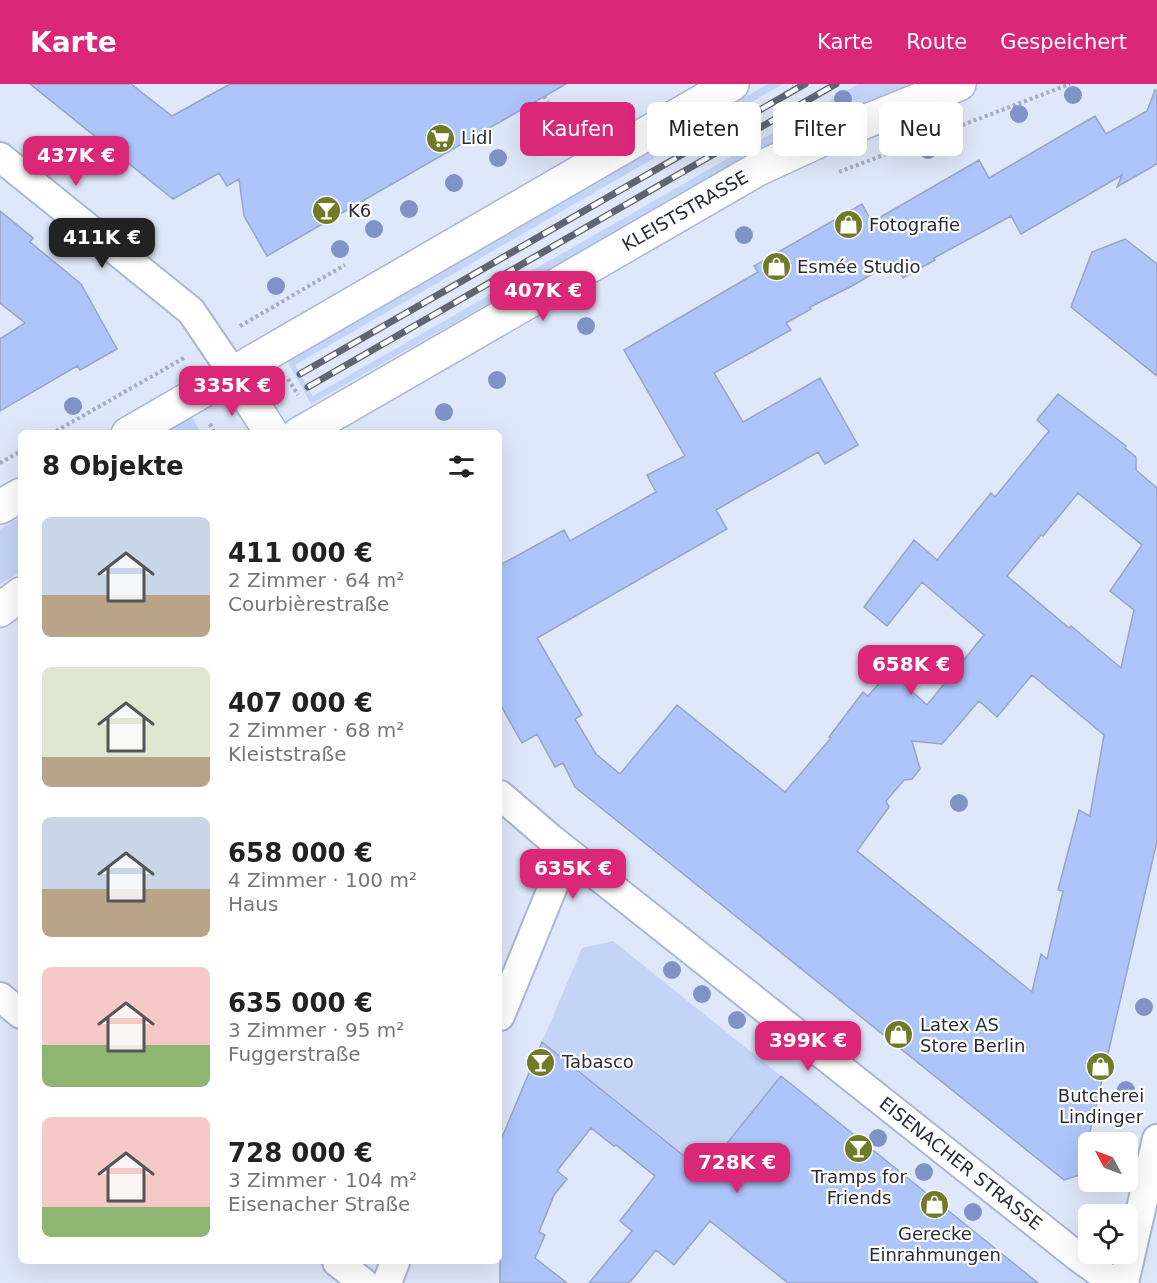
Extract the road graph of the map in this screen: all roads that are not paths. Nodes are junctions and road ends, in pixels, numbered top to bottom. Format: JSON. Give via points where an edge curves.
{"nodes":[{"id":1,"x":732,"y":84,"type":"edge"},
{"id":2,"x":959,"y":84,"type":"edge"},
{"id":3,"x":0,"y":157,"type":"edge"},
{"id":4,"x":233,"y":373,"type":"junction"},
{"id":5,"x":135,"y":430,"type":"edge"},
{"id":6,"x":269,"y":430,"type":"edge"},
{"id":7,"x":306,"y":430,"type":"edge"},
{"id":8,"x":18,"y":497,"type":"edge"},
{"id":9,"x":0,"y":507,"type":"edge"},
{"id":10,"x":18,"y":596,"type":"edge"},
{"id":11,"x":0,"y":610,"type":"edge"},
{"id":12,"x":502,"y":797,"type":"edge"},
{"id":13,"x":567,"y":852,"type":"junction"},
{"id":14,"x":0,"y":997,"type":"edge"},
{"id":15,"x":502,"y":1011,"type":"edge"},
{"id":16,"x":18,"y":1012,"type":"edge"},
{"id":17,"x":1157,"y":1139,"type":"edge"},
{"id":18,"x":340,"y":1264,"type":"edge"},
{"id":19,"x":394,"y":1264,"type":"edge"},
{"id":20,"x":364,"y":1283,"type":"edge"},
{"id":21,"x":387,"y":1283,"type":"edge"},
{"id":22,"x":1114,"y":1283,"type":"edge"},
{"id":23,"x":1124,"y":1283,"type":"edge"}],
"edges":[{"from":1,"to":4,"type":"main road"},
{"from":2,"to":7,"type":"main road","name":"KLEISTSTRASSE","via":[[758,169]]},
{"from":3,"to":4,"type":"street","via":[[191,311]]},
{"from":4,"to":5,"type":"main road"},
{"from":4,"to":6,"type":"main road"},
{"from":8,"to":9,"type":"main road"},
{"from":10,"to":11,"type":"main road"},
{"from":12,"to":13,"type":"street","name":"EISENACHER STRASSE"},
{"from":13,"to":15,"type":"street"},
{"from":13,"to":22,"type":"street","name":"EISENACHER STRASSE"},
{"from":14,"to":16,"type":"street"},
{"from":17,"to":23,"type":"street"},
{"from":18,"to":20,"type":"street"},
{"from":19,"to":21,"type":"street"}]}
